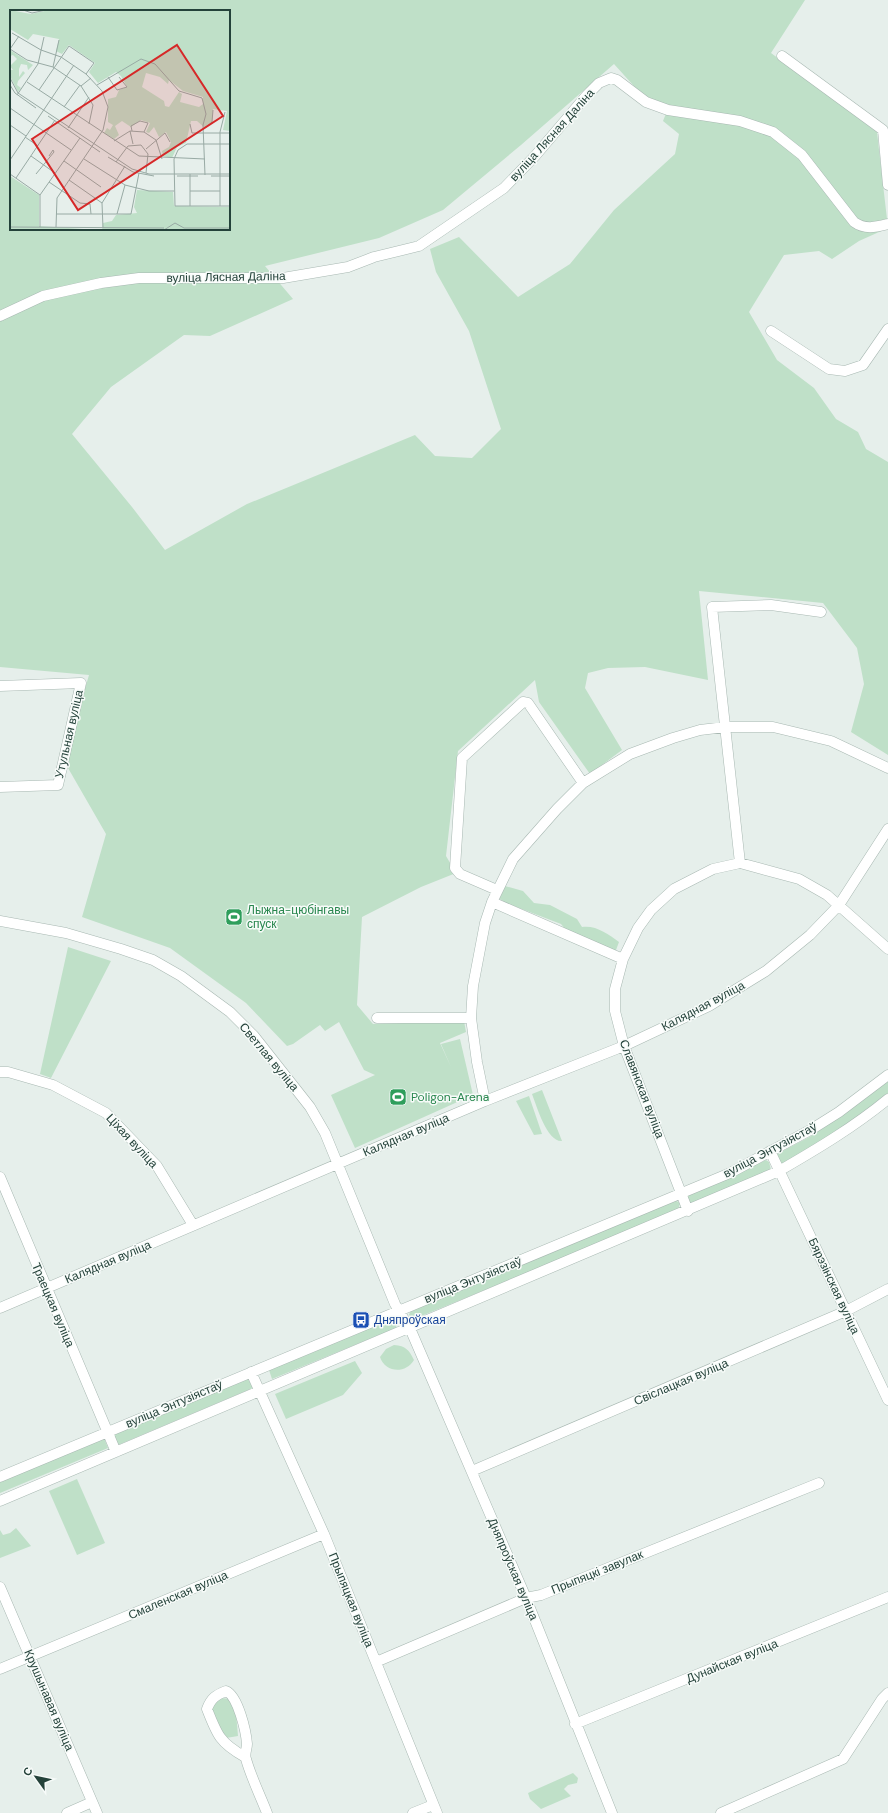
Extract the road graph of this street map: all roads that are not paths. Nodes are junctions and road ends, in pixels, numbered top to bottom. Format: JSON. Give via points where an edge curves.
{"nodes":[{"id":1,"x":782,"y":56,"type":"dead end"},
{"id":2,"x":888,"y":185,"type":"edge"},
{"id":3,"x":888,"y":224,"type":"edge"},
{"id":4,"x":0,"y":316,"type":"edge"},
{"id":5,"x":888,"y":329,"type":"edge"},
{"id":6,"x":771,"y":331,"type":"dead end"},
{"id":7,"x":821,"y":612,"type":"dead end"},
{"id":8,"x":0,"y":686,"type":"edge"},
{"id":9,"x":725,"y":726,"type":"junction"},
{"id":10,"x":888,"y":768,"type":"edge"},
{"id":11,"x":583,"y":783,"type":"junction"},
{"id":12,"x":0,"y":788,"type":"edge"},
{"id":13,"x":888,"y":829,"type":"edge"},
{"id":14,"x":740,"y":863,"type":"junction"},
{"id":15,"x":497,"y":890,"type":"junction"},
{"id":16,"x":492,"y":902,"type":"junction"},
{"id":17,"x":839,"y":906,"type":"junction"},
{"id":18,"x":0,"y":921,"type":"edge"},
{"id":19,"x":888,"y":949,"type":"edge"},
{"id":20,"x":623,"y":959,"type":"junction"},
{"id":21,"x":376,"y":1018,"type":"dead end"},
{"id":22,"x":471,"y":1018,"type":"junction"},
{"id":23,"x":624,"y":1046,"type":"junction"},
{"id":24,"x":0,"y":1072,"type":"edge"},
{"id":25,"x":888,"y":1074,"type":"edge"},
{"id":26,"x":888,"y":1099,"type":"edge"},
{"id":27,"x":485,"y":1101,"type":"junction"},
{"id":28,"x":770,"y":1151,"type":"junction"},
{"id":29,"x":338,"y":1164,"type":"junction"},
{"id":30,"x":779,"y":1171,"type":"junction"},
{"id":31,"x":0,"y":1177,"type":"edge"},
{"id":32,"x":682,"y":1192,"type":"junction"},
{"id":33,"x":688,"y":1210,"type":"junction"},
{"id":34,"x":193,"y":1226,"type":"junction"},
{"id":35,"x":46,"y":1289,"type":"junction"},
{"id":36,"x":888,"y":1289,"type":"edge"},
{"id":37,"x":0,"y":1308,"type":"edge"},
{"id":38,"x":399,"y":1310,"type":"junction"},
{"id":39,"x":846,"y":1311,"type":"junction"},
{"id":40,"x":409,"y":1327,"type":"junction"},
{"id":41,"x":252,"y":1372,"type":"junction"},
{"id":42,"x":260,"y":1390,"type":"junction"},
{"id":43,"x":888,"y":1400,"type":"edge"},
{"id":44,"x":107,"y":1432,"type":"junction"},
{"id":45,"x":116,"y":1452,"type":"junction"},
{"id":46,"x":472,"y":1472,"type":"junction"},
{"id":47,"x":0,"y":1477,"type":"edge"},
{"id":48,"x":819,"y":1483,"type":"dead end"},
{"id":49,"x":0,"y":1501,"type":"edge"},
{"id":50,"x":324,"y":1534,"type":"junction"},
{"id":51,"x":0,"y":1587,"type":"edge"},
{"id":52,"x":888,"y":1597,"type":"edge"},
{"id":53,"x":526,"y":1598,"type":"junction"},
{"id":54,"x":31,"y":1657,"type":"junction"},
{"id":55,"x":376,"y":1662,"type":"junction"},
{"id":56,"x":0,"y":1670,"type":"edge"},
{"id":57,"x":888,"y":1693,"type":"edge"},
{"id":58,"x":575,"y":1724,"type":"junction"},
{"id":59,"x":245,"y":1757,"type":"junction"},
{"id":60,"x":92,"y":1802,"type":"junction"},
{"id":61,"x":435,"y":1809,"type":"edge"},
{"id":62,"x":67,"y":1813,"type":"edge"},
{"id":63,"x":97,"y":1813,"type":"edge"},
{"id":64,"x":268,"y":1813,"type":"edge"},
{"id":65,"x":413,"y":1813,"type":"edge"},
{"id":66,"x":612,"y":1813,"type":"edge"},
{"id":67,"x":721,"y":1813,"type":"edge"}],
"edges":[{"from":1,"to":2,"type":"street","via":[[883,130]]},
{"from":3,"to":4,"type":"street","name":"вуліца Лясная Даліна","via":[[874,228],[854,222],[802,155],[773,132],[740,120],[668,110],[646,102],[611,78],[599,83],[586,96],[504,188],[419,246],[374,257],[348,267],[282,278],[139,278],[116,281],[43,296]]},
{"from":5,"to":6,"type":"street","via":[[863,365],[845,371],[829,369]]},
{"from":7,"to":9,"type":"street","via":[[771,605],[712,607]]},
{"from":8,"to":12,"type":"street","name":"Утульная вуліца","via":[[81,683],[58,785]]},
{"from":9,"to":10,"type":"street","via":[[773,727],[831,741]]},
{"from":9,"to":11,"type":"street","via":[[700,730],[630,754]]},
{"from":9,"to":14,"type":"street"},
{"from":11,"to":15,"type":"street","via":[[513,859]]},
{"from":11,"to":15,"type":"street","via":[[528,703],[518,704],[462,758],[455,868],[460,874]]},
{"from":13,"to":17,"type":"street","name":"Калядная вуліца"},
{"from":14,"to":17,"type":"street","name":"Славянская вуліца","via":[[799,879],[827,895]]},
{"from":14,"to":20,"type":"street","name":"Славянская вуліца","via":[[713,869],[674,889],[651,910],[638,928]]},
{"from":15,"to":16,"type":"street"},
{"from":16,"to":20,"type":"street"},
{"from":16,"to":22,"type":"street","via":[[473,986]]},
{"from":17,"to":19,"type":"street","name":"Славянская вуліца"},
{"from":17,"to":23,"type":"street","name":"Калядная вуліца","via":[[810,936],[766,971],[709,1006]]},
{"from":18,"to":29,"type":"street","name":"Светлая вуліца","via":[[66,933],[121,949],[153,960],[181,976],[230,1012],[254,1036],[310,1107],[325,1132]]},
{"from":20,"to":23,"type":"street","name":"Славянская вуліца","via":[[615,989],[615,1011]]},
{"from":21,"to":22,"type":"street"},
{"from":22,"to":27,"type":"street"},
{"from":23,"to":27,"type":"street","name":"Калядная вуліца"},
{"from":23,"to":32,"type":"street","name":"Славянская вуліца"},
{"from":24,"to":34,"type":"street","name":"Ціхая вуліца","via":[[53,1085],[106,1112],[157,1166]]},
{"from":25,"to":28,"type":"street","name":"вуліца Энтузіястаў","via":[[839,1112]]},
{"from":26,"to":30,"type":"street","name":"вуліца Энтузіястаў","via":[[826,1144]]},
{"from":27,"to":29,"type":"street","name":"Калядная вуліца"},
{"from":28,"to":30,"type":"street","name":"Бярэзінская вуліца"},
{"from":28,"to":32,"type":"street","name":"вуліца Энтузіястаў","via":[[730,1173]]},
{"from":29,"to":34,"type":"street","name":"Калядная вуліца"},
{"from":29,"to":38,"type":"street","name":"Светлая вуліца"},
{"from":30,"to":33,"type":"street","name":"вуліца Энтузіястаў"},
{"from":30,"to":39,"type":"street","name":"Бярэзінская вуліца"},
{"from":31,"to":35,"type":"street","name":"Траецкая вуліца"},
{"from":32,"to":33,"type":"street","name":"Славянская вуліца"},
{"from":32,"to":38,"type":"street","name":"вуліца Энтузіястаў","via":[[568,1242]]},
{"from":33,"to":40,"type":"street","name":"вуліца Энтузіястаў"},
{"from":34,"to":35,"type":"street","name":"Калядная вуліца"},
{"from":35,"to":37,"type":"street","name":"Калядная вуліца"},
{"from":35,"to":44,"type":"street","name":"Траецкая вуліца"},
{"from":36,"to":39,"type":"street","name":"Свіслацкая вуліца"},
{"from":38,"to":40,"type":"street","name":"Светлая вуліца"},
{"from":38,"to":41,"type":"street","name":"вуліца Энтузіястаў"},
{"from":39,"to":43,"type":"street","name":"Бярэзінская вуліца"},
{"from":39,"to":46,"type":"street","name":"Свіслацкая вуліца"},
{"from":40,"to":42,"type":"street","name":"вуліца Энтузіястаў"},
{"from":40,"to":46,"type":"street","name":"Дняпроўская вуліца"},
{"from":41,"to":42,"type":"street","name":"Прыпяцкая вуліца"},
{"from":41,"to":44,"type":"street","name":"вуліца Энтузіястаў"},
{"from":42,"to":45,"type":"street","name":"вуліца Энтузіястаў"},
{"from":42,"to":50,"type":"street","name":"Прыпяцкая вуліца"},
{"from":44,"to":45,"type":"street","name":"Траецкая вуліца"},
{"from":44,"to":47,"type":"street","name":"вуліца Энтузіястаў"},
{"from":45,"to":49,"type":"street","name":"вуліца Энтузіястаў"},
{"from":46,"to":53,"type":"street","name":"Дняпроўская вуліца"},
{"from":48,"to":53,"type":"street","name":"Прыпяцкі завулак","via":[[541,1595]]},
{"from":50,"to":54,"type":"street","name":"Смаленская вуліца"},
{"from":50,"to":55,"type":"street","name":"Прыпяцкая вуліца"},
{"from":51,"to":54,"type":"street","name":"Крушынавая вуліца"},
{"from":52,"to":58,"type":"street","name":"Дунайская вуліца"},
{"from":53,"to":55,"type":"street","name":"Прыпяцкі завулак"},
{"from":53,"to":58,"type":"street","name":"Дняпроўская вуліца"},
{"from":54,"to":56,"type":"street","name":"Смаленская вуліца"},
{"from":54,"to":60,"type":"street","name":"Крушынавая вуліца"},
{"from":55,"to":61,"type":"street","name":"Прыпяцкая вуліца"},
{"from":57,"to":67,"type":"street","via":[[844,1758]]},
{"from":58,"to":66,"type":"street","name":"Дняпроўская вуліца"},
{"from":59,"to":59,"type":"street","via":[[245,1732],[234,1699],[231,1693],[226,1691],[217,1694],[210,1700],[207,1709],[217,1734],[223,1742]]},
{"from":59,"to":64,"type":"street"},
{"from":60,"to":62,"type":"street"},
{"from":60,"to":63,"type":"street","name":"Крушынавая вуліца"},
{"from":61,"to":65,"type":"street"}]}
